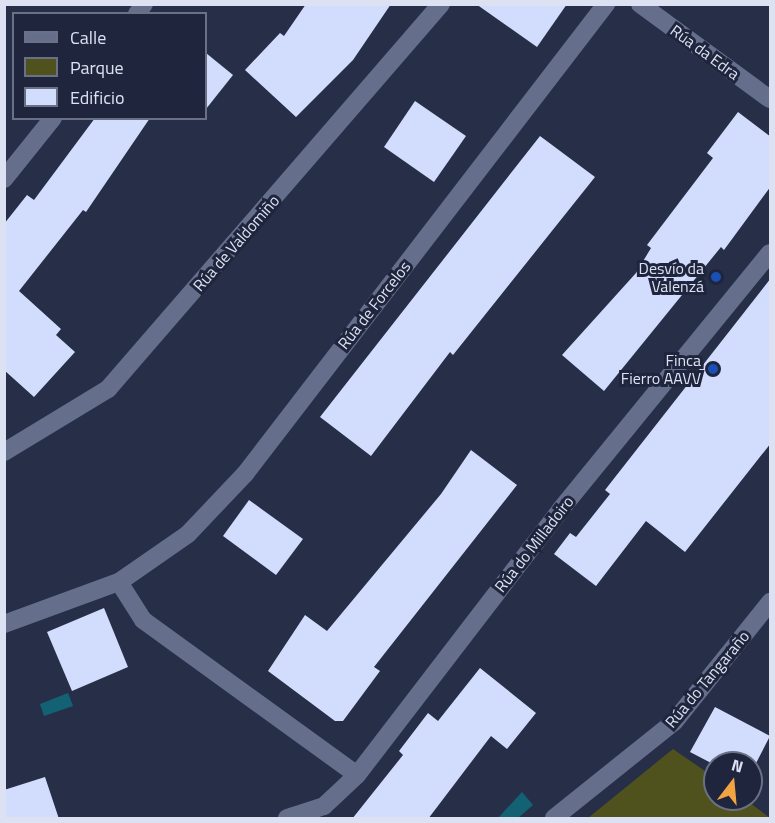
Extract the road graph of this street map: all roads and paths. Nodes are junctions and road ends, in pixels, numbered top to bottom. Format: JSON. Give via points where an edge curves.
{"nodes":[{"id":1,"x":441,"y":4,"type":"edge"},
{"id":2,"x":606,"y":4,"type":"edge"},
{"id":3,"x":640,"y":4,"type":"edge"},
{"id":4,"x":771,"y":99,"type":"edge"},
{"id":5,"x":51,"y":120,"type":"edge"},
{"id":6,"x":4,"y":178,"type":"edge"},
{"id":7,"x":771,"y":253,"type":"edge"},
{"id":8,"x":4,"y":452,"type":"edge"},
{"id":9,"x":119,"y":582,"type":"junction"},
{"id":10,"x":771,"y":602,"type":"edge"},
{"id":11,"x":4,"y":624,"type":"edge"},
{"id":12,"x":357,"y":775,"type":"junction"},
{"id":13,"x":288,"y":819,"type":"edge"},
{"id":14,"x":554,"y":819,"type":"edge"}],
"edges":[{"from":1,"to":8,"type":"street","name":"Rúa de Valdomiño","via":[[108,389]]},
{"from":2,"to":9,"type":"street","name":"Rúa de Forcelos","via":[[245,474],[188,534]]},
{"from":3,"to":4,"type":"street","name":"Rúa da Edra"},
{"from":5,"to":6,"type":"street"},
{"from":7,"to":12,"type":"street","name":"Rúa do Milladoiro","via":[[561,509]]},
{"from":9,"to":11,"type":"street","name":"Rúa de Forcelos"},
{"from":9,"to":12,"type":"street","via":[[142,620]]},
{"from":10,"to":14,"type":"street","name":"Rúa do Tangaraño","via":[[674,722]]},
{"from":12,"to":13,"type":"street","name":"Rúa do Milladoiro","via":[[324,806]]}]}
